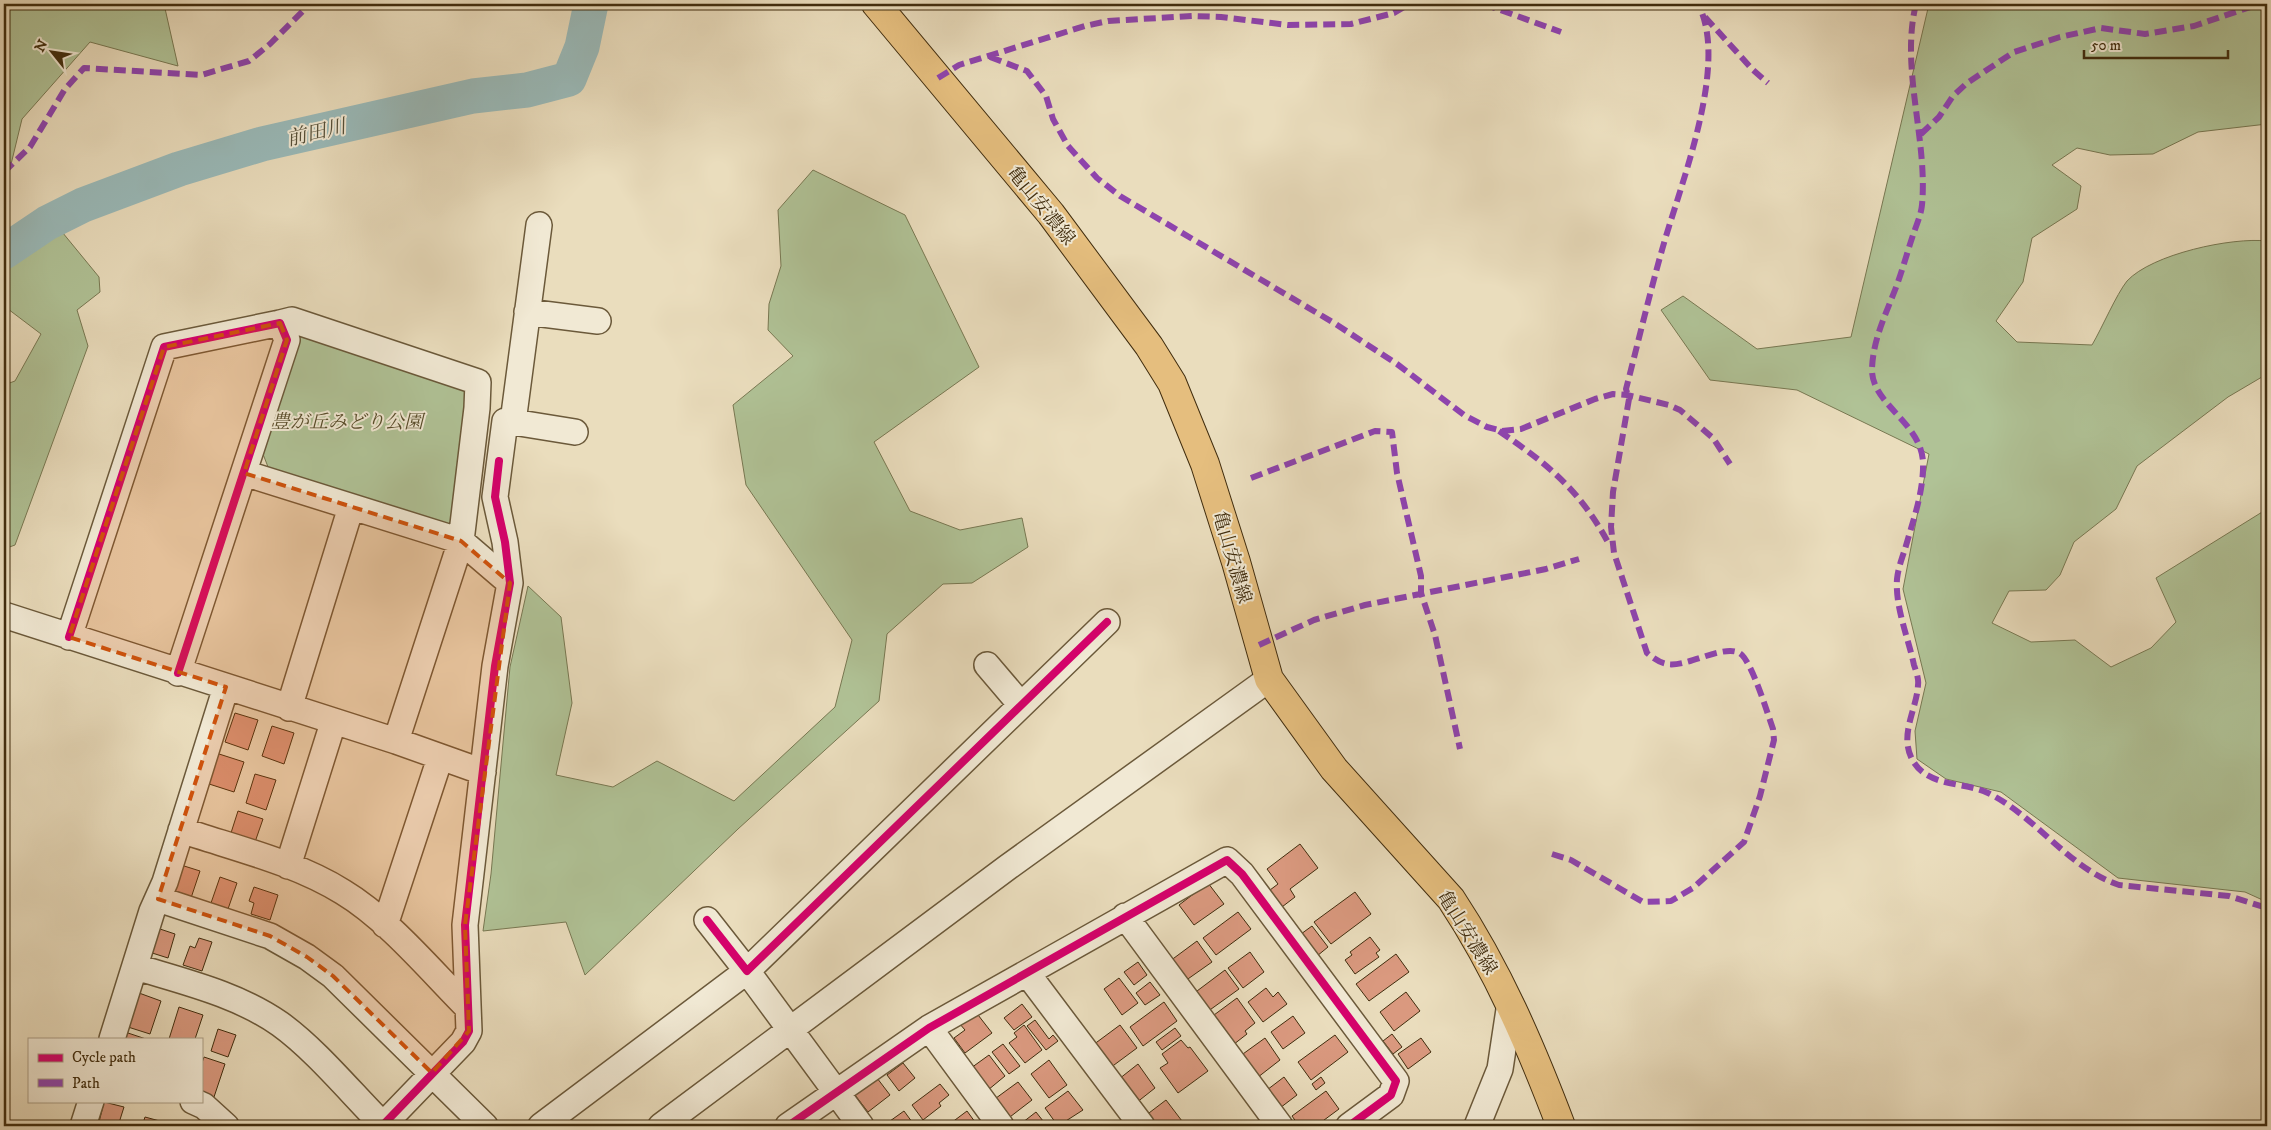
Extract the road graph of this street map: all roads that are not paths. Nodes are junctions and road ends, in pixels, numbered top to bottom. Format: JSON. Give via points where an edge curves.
{"nodes":[{"id":1,"x":876,"y":4,"type":"edge"},
{"id":2,"x":539,"y":225,"type":"dead end"},
{"id":3,"x":527,"y":312,"type":"junction"},
{"id":4,"x":598,"y":321,"type":"dead end"},
{"id":5,"x":280,"y":323,"type":"junction"},
{"id":6,"x":514,"y":422,"type":"junction"},
{"id":7,"x":575,"y":432,"type":"dead end"},
{"id":8,"x":244,"y":473,"type":"junction"},
{"id":9,"x":351,"y":507,"type":"junction"},
{"id":10,"x":461,"y":541,"type":"junction"},
{"id":11,"x":510,"y":583,"type":"junction"},
{"id":12,"x":4,"y":616,"type":"edge"},
{"id":13,"x":1107,"y":622,"type":"dead end"},
{"id":14,"x":69,"y":637,"type":"junction"},
{"id":15,"x":987,"y":665,"type":"dead end"},
{"id":16,"x":178,"y":673,"type":"junction"},
{"id":17,"x":1269,"y":679,"type":"junction"},
{"id":18,"x":226,"y":687,"type":"junction"},
{"id":19,"x":1021,"y":705,"type":"junction"},
{"id":20,"x":288,"y":708,"type":"junction"},
{"id":21,"x":334,"y":723,"type":"junction"},
{"id":22,"x":396,"y":741,"type":"junction"},
{"id":23,"x":440,"y":758,"type":"junction"},
{"id":24,"x":483,"y":772,"type":"junction"},
{"id":25,"x":181,"y":830,"type":"junction"},
{"id":26,"x":288,"y":866,"type":"junction"},
{"id":27,"x":158,"y":899,"type":"junction"},
{"id":28,"x":1125,"y":916,"type":"junction"},
{"id":29,"x":707,"y":920,"type":"dead end"},
{"id":30,"x":385,"y":925,"type":"junction"},
{"id":31,"x":136,"y":967,"type":"junction"},
{"id":32,"x":747,"y":971,"type":"junction"},
{"id":33,"x":1027,"y":973,"type":"junction"},
{"id":34,"x":1510,"y":1003,"type":"junction"},
{"id":35,"x":468,"y":1008,"type":"junction"},
{"id":36,"x":929,"y":1028,"type":"junction"},
{"id":37,"x":790,"y":1030,"type":"junction"},
{"id":38,"x":112,"y":1038,"type":"edge"},
{"id":39,"x":432,"y":1073,"type":"junction"},
{"id":40,"x":834,"y":1092,"type":"junction"},
{"id":41,"x":90,"y":1102,"type":"edge"},
{"id":42,"x":198,"y":1111,"type":"edge"},
{"id":43,"x":83,"y":1126,"type":"edge"},
{"id":44,"x":226,"y":1126,"type":"edge"},
{"id":45,"x":383,"y":1126,"type":"edge"},
{"id":46,"x":485,"y":1126,"type":"edge"},
{"id":47,"x":541,"y":1126,"type":"edge"},
{"id":48,"x":661,"y":1126,"type":"edge"},
{"id":49,"x":788,"y":1126,"type":"edge"},
{"id":50,"x":861,"y":1126,"type":"edge"},
{"id":51,"x":1002,"y":1126,"type":"edge"},
{"id":52,"x":1142,"y":1126,"type":"edge"},
{"id":53,"x":1280,"y":1126,"type":"edge"},
{"id":54,"x":1350,"y":1126,"type":"edge"},
{"id":55,"x":1477,"y":1126,"type":"edge"},
{"id":56,"x":1561,"y":1126,"type":"edge"}],
"edges":[{"from":1,"to":17,"type":"main road","name":"亀山安濃線","via":[[1051,214],[1122,307],[1172,383],[1205,464]]},
{"from":2,"to":3,"type":"street"},
{"from":3,"to":4,"type":"street"},
{"from":3,"to":6,"type":"street"},
{"from":5,"to":8,"type":"street","via":[[286,340]]},
{"from":5,"to":10,"type":"street","via":[[292,320],[478,382]]},
{"from":5,"to":14,"type":"street","via":[[164,347]]},
{"from":6,"to":7,"type":"street"},
{"from":6,"to":11,"type":"street","via":[[505,421],[495,497]]},
{"from":8,"to":9,"type":"street"},
{"from":8,"to":16,"type":"street"},
{"from":9,"to":10,"type":"street"},
{"from":9,"to":20,"type":"street"},
{"from":10,"to":11,"type":"street"},
{"from":10,"to":22,"type":"street"},
{"from":11,"to":24,"type":"street","via":[[495,666]]},
{"from":12,"to":14,"type":"street"},
{"from":13,"to":19,"type":"street"},
{"from":14,"to":16,"type":"street"},
{"from":15,"to":19,"type":"street"},
{"from":16,"to":18,"type":"street"},
{"from":17,"to":34,"type":"main road","name":"亀山安濃線","via":[[1334,769],[1451,899]]},
{"from":17,"to":37,"type":"street","via":[[1008,867]]},
{"from":18,"to":20,"type":"street"},
{"from":18,"to":25,"type":"street"},
{"from":19,"to":32,"type":"street"},
{"from":20,"to":21,"type":"street"},
{"from":21,"to":22,"type":"street"},
{"from":21,"to":26,"type":"street"},
{"from":22,"to":23,"type":"street"},
{"from":23,"to":24,"type":"street"},
{"from":23,"to":30,"type":"street"},
{"from":24,"to":35,"type":"street","via":[[465,925]]},
{"from":25,"to":26,"type":"street"},
{"from":25,"to":27,"type":"street"},
{"from":26,"to":30,"type":"street","via":[[343,892]]},
{"from":27,"to":31,"type":"street"},
{"from":27,"to":39,"type":"street","via":[[270,936],[307,956],[333,976]]},
{"from":28,"to":33,"type":"street"},
{"from":28,"to":53,"type":"street"},
{"from":28,"to":54,"type":"street","via":[[1227,860],[1242,874],[1396,1081],[1391,1095]]},
{"from":29,"to":32,"type":"street"},
{"from":30,"to":35,"type":"street"},
{"from":31,"to":38,"type":"street","via":[[126,989]]},
{"from":31,"to":45,"type":"street","via":[[216,991],[280,1024]]},
{"from":32,"to":37,"type":"street"},
{"from":32,"to":47,"type":"street"},
{"from":33,"to":36,"type":"street"},
{"from":33,"to":52,"type":"street"},
{"from":34,"to":55,"type":"street","via":[[1500,1069]]},
{"from":34,"to":56,"type":"main road","name":"亀山安濃線","via":[[1527,1037]]},
{"from":35,"to":39,"type":"street","via":[[469,1031],[463,1042]]},
{"from":36,"to":40,"type":"street"},
{"from":36,"to":51,"type":"street"},
{"from":37,"to":40,"type":"street"},
{"from":37,"to":48,"type":"street"},
{"from":39,"to":45,"type":"street"},
{"from":39,"to":46,"type":"street"},
{"from":40,"to":49,"type":"street"},
{"from":40,"to":50,"type":"street"},
{"from":41,"to":43,"type":"street"},
{"from":42,"to":44,"type":"street"}]}
